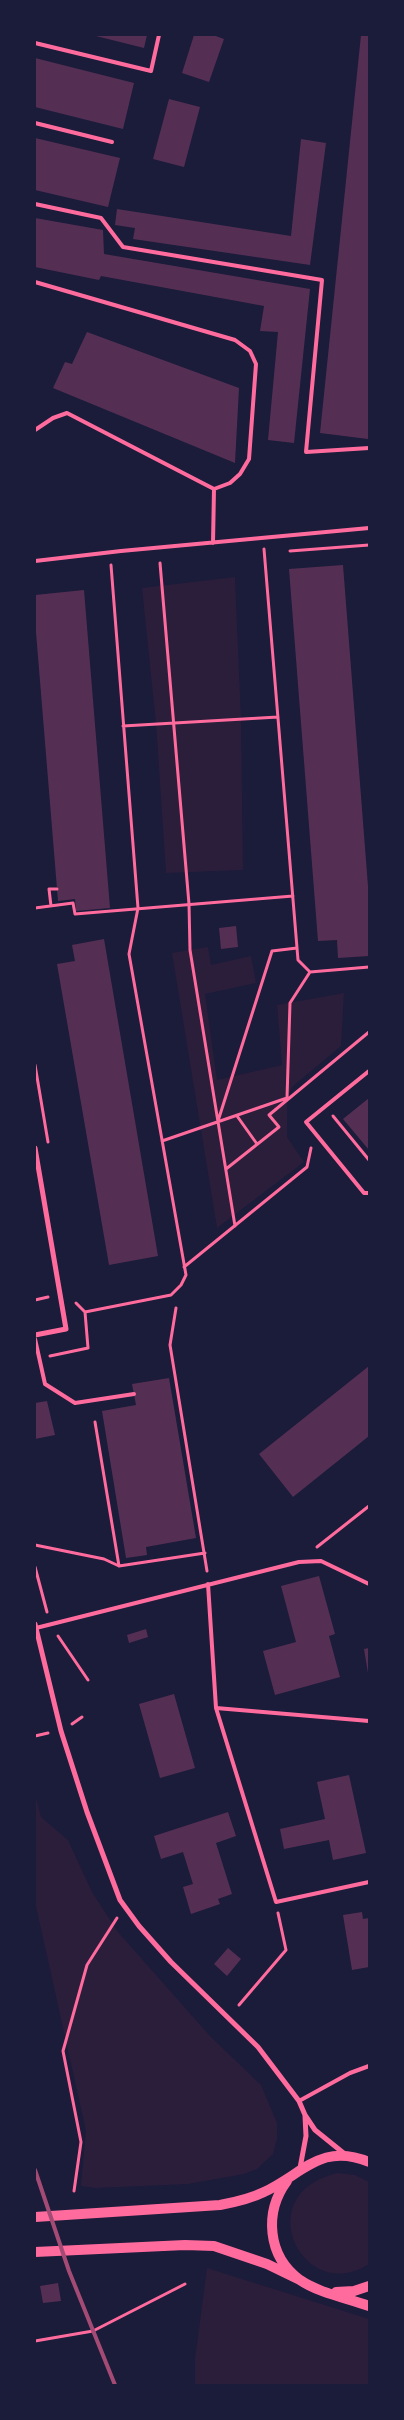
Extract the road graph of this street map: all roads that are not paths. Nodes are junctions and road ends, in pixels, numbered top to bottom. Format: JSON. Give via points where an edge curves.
{"nodes":[{"id":1,"x":159,"y":35,"type":"edge"},
{"id":2,"x":35,"y":43,"type":"edge"},
{"id":3,"x":35,"y":123,"type":"edge"},
{"id":4,"x":112,"y":142,"type":"dead end"},
{"id":5,"x":35,"y":204,"type":"edge"},
{"id":6,"x":35,"y":282,"type":"edge"},
{"id":7,"x":35,"y":430,"type":"edge"},
{"id":8,"x":369,"y":448,"type":"edge"},
{"id":9,"x":214,"y":489,"type":"junction"},
{"id":10,"x":369,"y":528,"type":"edge"},
{"id":11,"x":213,"y":543,"type":"junction"},
{"id":12,"x":35,"y":561,"type":"edge"},
{"id":13,"x":369,"y":1071,"type":"edge"},
{"id":14,"x":35,"y":1148,"type":"edge"},
{"id":15,"x":369,"y":1193,"type":"edge"},
{"id":16,"x":35,"y":1335,"type":"edge"},
{"id":17,"x":35,"y":1339,"type":"edge"},
{"id":18,"x":134,"y":1394,"type":"dead end"},
{"id":19,"x":208,"y":1584,"type":"junction"},
{"id":20,"x":369,"y":1584,"type":"edge"},
{"id":21,"x":35,"y":1626,"type":"edge"},
{"id":22,"x":216,"y":1708,"type":"junction"},
{"id":23,"x":369,"y":1721,"type":"edge"},
{"id":24,"x":369,"y":1882,"type":"edge"},
{"id":25,"x":369,"y":2066,"type":"edge"},
{"id":26,"x":299,"y":2101,"type":"junction"},
{"id":27,"x":305,"y":2115,"type":"junction"},
{"id":28,"x":347,"y":2156,"type":"junction"},
{"id":29,"x":369,"y":2162,"type":"edge"},
{"id":30,"x":300,"y":2168,"type":"junction"},
{"id":31,"x":289,"y":2178,"type":"junction"},
{"id":32,"x":35,"y":2217,"type":"edge"},
{"id":33,"x":35,"y":2252,"type":"edge"},
{"id":34,"x":300,"y":2280,"type":"junction"},
{"id":35,"x":369,"y":2286,"type":"edge"},
{"id":36,"x":325,"y":2291,"type":"junction"},
{"id":37,"x":369,"y":2306,"type":"edge"}],
"edges":[{"from":1,"to":2,"type":"lane","via":[[151,71]]},
{"from":3,"to":4,"type":"lane"},
{"from":5,"to":8,"type":"lane","via":[[101,218],[123,247],[322,280],[306,452]]},
{"from":6,"to":9,"type":"lane","via":[[235,340],[250,351],[256,364],[249,460],[230,483]]},
{"from":7,"to":9,"type":"lane","via":[[67,413]]},
{"from":9,"to":11,"type":"lane"},
{"from":10,"to":11,"type":"lane"},
{"from":11,"to":12,"type":"lane"},
{"from":13,"to":15,"type":"lane","via":[[306,1122],[364,1193]]},
{"from":14,"to":16,"type":"street","via":[[66,1329]]},
{"from":17,"to":18,"type":"lane","via":[[45,1384],[75,1403]]},
{"from":19,"to":20,"type":"lane","via":[[299,1562],[321,1561]]},
{"from":19,"to":21,"type":"lane"},
{"from":19,"to":22,"type":"lane"},
{"from":21,"to":26,"type":"street","via":[[61,1731],[87,1812],[125,1907],[171,1962],[258,2047]]},
{"from":22,"to":23,"type":"lane"},
{"from":22,"to":24,"type":"lane","via":[[276,1902]]},
{"from":25,"to":26,"type":"lane"},
{"from":26,"to":27,"type":"street"},
{"from":27,"to":28,"type":"street","via":[[326,2140]]},
{"from":27,"to":30,"type":"street","via":[[306,2136]]},
{"from":28,"to":29,"type":"main road"},
{"from":28,"to":30,"type":"main road","via":[[323,2158]]},
{"from":30,"to":31,"type":"main road"},
{"from":31,"to":32,"type":"main road","via":[[242,2201],[220,2205]]},
{"from":31,"to":34,"type":"main road","via":[[280,2191],[271,2225],[278,2252],[285,2265]]},
{"from":33,"to":34,"type":"main road","via":[[185,2244],[214,2246],[234,2251]]},
{"from":34,"to":36,"type":"main road"},
{"from":35,"to":36,"type":"main road","via":[[354,2291]]},
{"from":36,"to":37,"type":"main road"}]}
